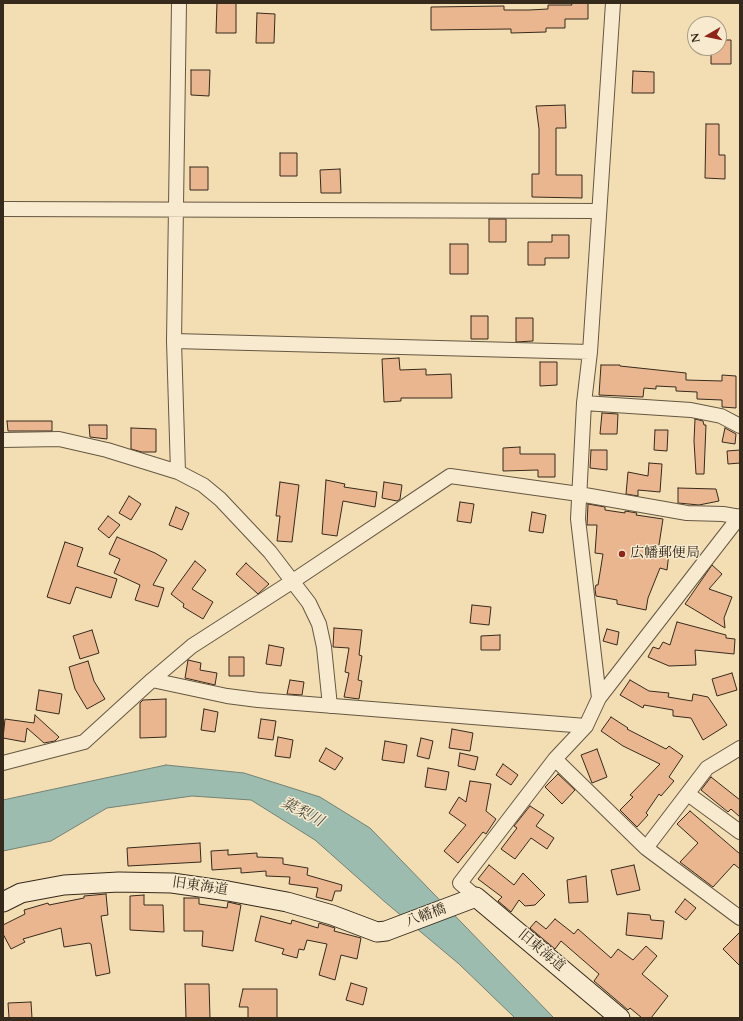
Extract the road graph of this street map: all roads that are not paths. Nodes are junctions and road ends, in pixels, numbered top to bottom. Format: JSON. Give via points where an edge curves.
{"nodes":[{"id":1,"x":179,"y":3,"type":"edge"},
{"id":2,"x":613,"y":3,"type":"edge"},
{"id":3,"x":176,"y":208,"type":"junction"},
{"id":4,"x":3,"y":209,"type":"edge"},
{"id":5,"x":599,"y":211,"type":"junction"},
{"id":6,"x":174,"y":341,"type":"junction"},
{"id":7,"x":590,"y":352,"type":"junction"},
{"id":8,"x":584,"y":403,"type":"junction"},
{"id":9,"x":740,"y":426,"type":"edge"},
{"id":10,"x":3,"y":440,"type":"edge"},
{"id":11,"x":178,"y":472,"type":"junction"},
{"id":12,"x":579,"y":494,"type":"junction"},
{"id":13,"x":740,"y":516,"type":"edge"},
{"id":14,"x":293,"y":582,"type":"junction"},
{"id":15,"x":152,"y":680,"type":"junction"},
{"id":16,"x":599,"y":698,"type":"junction"},
{"id":17,"x":330,"y":706,"type":"junction"},
{"id":18,"x":586,"y":726,"type":"junction"},
{"id":19,"x":740,"y":748,"type":"edge"},
{"id":20,"x":555,"y":759,"type":"junction"},
{"id":21,"x":3,"y":763,"type":"edge"},
{"id":22,"x":688,"y":794,"type":"junction"},
{"id":23,"x":740,"y":832,"type":"edge"},
{"id":24,"x":646,"y":848,"type":"junction"},
{"id":25,"x":468,"y":900,"type":"junction"},
{"id":26,"x":3,"y":902,"type":"edge"},
{"id":27,"x":740,"y":918,"type":"edge"},
{"id":28,"x":393,"y":928,"type":"joint"},
{"id":29,"x":620,"y":1018,"type":"edge"}],
"edges":[{"from":1,"to":3,"type":"street"},
{"from":2,"to":5,"type":"street"},
{"from":3,"to":4,"type":"street"},
{"from":3,"to":5,"type":"street"},
{"from":3,"to":6,"type":"street"},
{"from":5,"to":7,"type":"street"},
{"from":6,"to":7,"type":"street"},
{"from":6,"to":11,"type":"street"},
{"from":7,"to":8,"type":"street"},
{"from":8,"to":9,"type":"street","via":[[691,410],[721,416]]},
{"from":8,"to":12,"type":"street"},
{"from":10,"to":11,"type":"street","via":[[59,439],[107,450]]},
{"from":11,"to":14,"type":"street","via":[[203,485],[220,499],[270,552]]},
{"from":12,"to":13,"type":"street","via":[[687,513]]},
{"from":12,"to":14,"type":"street","via":[[450,476]]},
{"from":12,"to":16,"type":"street","via":[[578,519]]},
{"from":13,"to":16,"type":"street"},
{"from":14,"to":15,"type":"street","via":[[192,646]]},
{"from":14,"to":17,"type":"street","via":[[309,603],[319,624]]},
{"from":15,"to":17,"type":"street","via":[[227,696]]},
{"from":15,"to":21,"type":"street","via":[[84,742]]},
{"from":16,"to":18,"type":"street"},
{"from":17,"to":18,"type":"street"},
{"from":18,"to":20,"type":"street"},
{"from":19,"to":22,"type":"street","via":[[707,768]]},
{"from":20,"to":24,"type":"street"},
{"from":20,"to":25,"type":"street","via":[[460,882]]},
{"from":22,"to":23,"type":"street"},
{"from":22,"to":24,"type":"street"},
{"from":24,"to":27,"type":"street"},
{"from":25,"to":28,"type":"main road","name":"八幡橋"},
{"from":25,"to":29,"type":"main road","name":"旧東海道"},
{"from":26,"to":28,"type":"main road","name":"旧東海道","via":[[21,893],[64,885],[172,883],[228,890],[286,902],[332,915],[377,932]]}]}
